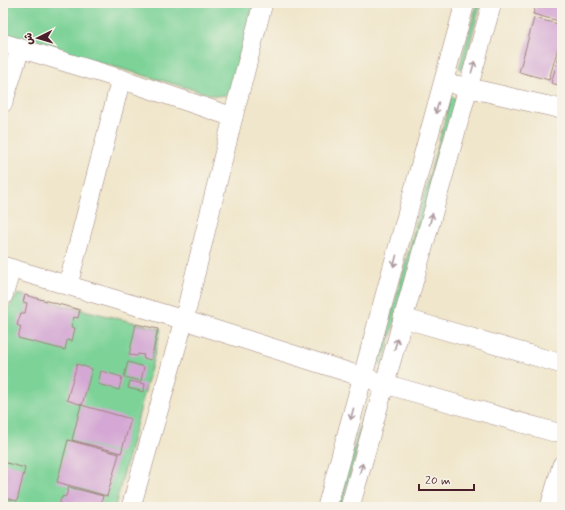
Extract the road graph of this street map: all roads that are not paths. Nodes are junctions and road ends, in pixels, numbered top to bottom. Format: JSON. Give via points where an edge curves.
{"nodes":[{"id":1,"x":264,"y":3,"type":"edge"},
{"id":2,"x":465,"y":3,"type":"edge"},
{"id":3,"x":492,"y":3,"type":"edge"},
{"id":4,"x":11,"y":46,"type":"edge"},
{"id":5,"x":121,"y":79,"type":"junction"},
{"id":6,"x":444,"y":82,"type":"junction"},
{"id":7,"x":468,"y":88,"type":"junction"},
{"id":8,"x":3,"y":103,"type":"edge"},
{"id":9,"x":562,"y":109,"type":"edge"},
{"id":10,"x":233,"y":117,"type":"junction"},
{"id":11,"x":7,"y":267,"type":"edge"},
{"id":12,"x":68,"y":285,"type":"junction"},
{"id":13,"x":3,"y":296,"type":"edge"},
{"id":14,"x":403,"y":318,"type":"junction"},
{"id":15,"x":184,"y":320,"type":"junction"},
{"id":16,"x":562,"y":364,"type":"edge"},
{"id":17,"x":363,"y":376,"type":"junction"},
{"id":18,"x":385,"y":384,"type":"junction"},
{"id":19,"x":562,"y":432,"type":"edge"},
{"id":20,"x":562,"y":465,"type":"edge"},
{"id":21,"x":131,"y":507,"type":"edge"},
{"id":22,"x":327,"y":507,"type":"edge"},
{"id":23,"x":350,"y":507,"type":"edge"},
{"id":24,"x":550,"y":507,"type":"edge"}],
"edges":[{"from":1,"to":10,"type":"street"},
{"from":2,"to":6,"type":"street"},
{"from":7,"to":3,"type":"street","one_way":true},
{"from":4,"to":5,"type":"street"},
{"from":4,"to":8,"type":"street"},
{"from":5,"to":10,"type":"street"},
{"from":5,"to":12,"type":"street"},
{"from":6,"to":7,"type":"street"},
{"from":6,"to":17,"type":"street","one_way":true},
{"from":7,"to":9,"type":"street"},
{"from":14,"to":7,"type":"street","one_way":true},
{"from":10,"to":15,"type":"street"},
{"from":11,"to":12,"type":"street"},
{"from":11,"to":13,"type":"street"},
{"from":12,"to":15,"type":"street"},
{"from":14,"to":16,"type":"street"},
{"from":18,"to":14,"type":"street","one_way":true},
{"from":15,"to":17,"type":"street"},
{"from":15,"to":21,"type":"street"},
{"from":17,"to":18,"type":"street"},
{"from":17,"to":22,"type":"street","one_way":true},
{"from":18,"to":19,"type":"street","via":[[554,432]]},
{"from":23,"to":18,"type":"street","one_way":true},
{"from":20,"to":24,"type":"street"}]}
